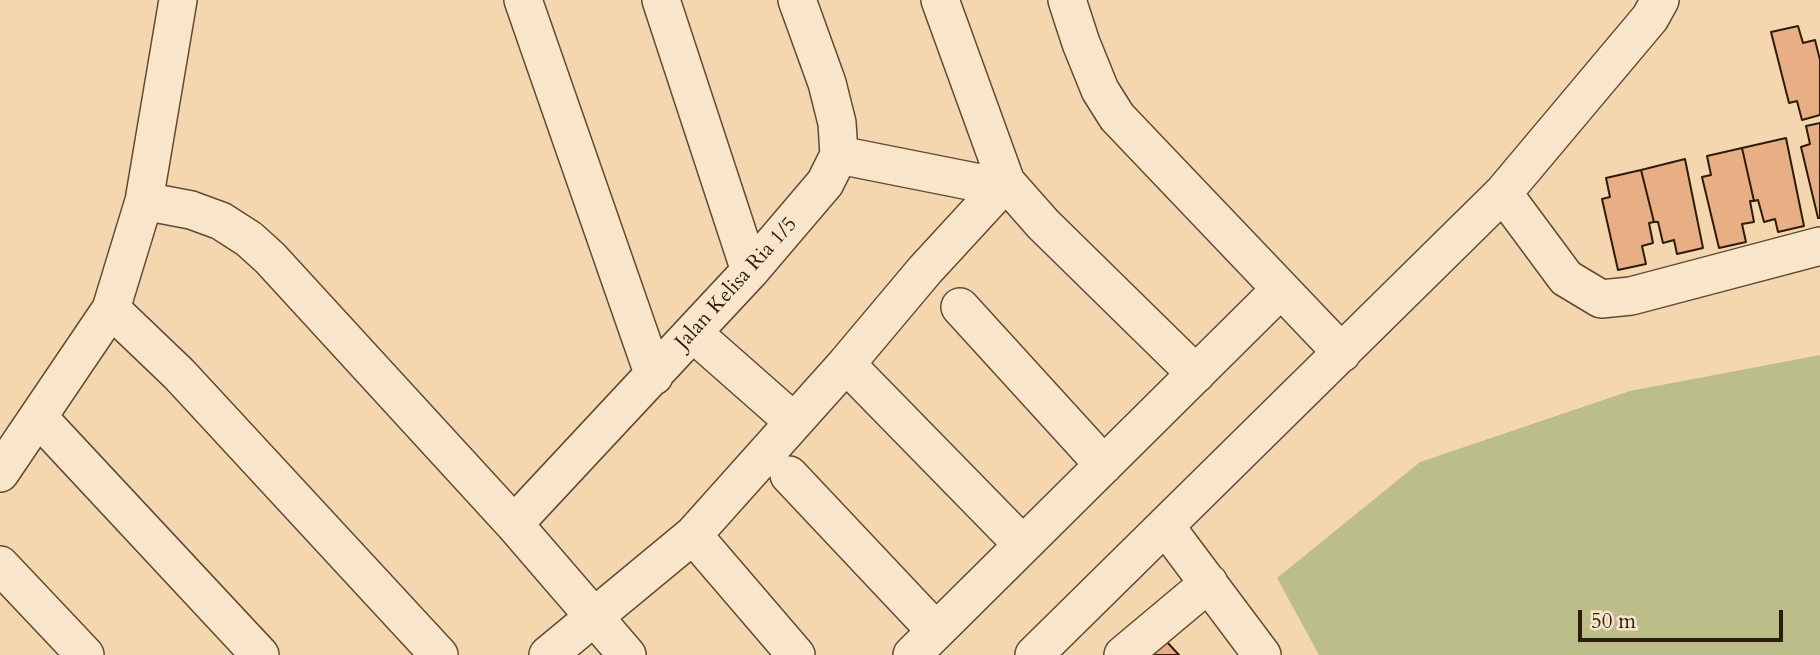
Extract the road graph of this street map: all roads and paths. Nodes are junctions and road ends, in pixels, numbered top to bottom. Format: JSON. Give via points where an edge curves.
{"nodes":[{"id":1,"x":178,"y":0,"type":"edge"},
{"id":2,"x":523,"y":0,"type":"edge"},
{"id":3,"x":661,"y":0,"type":"edge"},
{"id":4,"x":797,"y":0,"type":"edge"},
{"id":5,"x":940,"y":0,"type":"edge"},
{"id":6,"x":1067,"y":0,"type":"edge"},
{"id":7,"x":1660,"y":0,"type":"edge"},
{"id":8,"x":839,"y":155,"type":"junction"},
{"id":9,"x":1003,"y":185,"type":"junction"},
{"id":10,"x":1503,"y":193,"type":"junction"},
{"id":11,"x":144,"y":201,"type":"junction"},
{"id":12,"x":1820,"y":246,"type":"edge"},
{"id":13,"x":750,"y":271,"type":"junction"},
{"id":14,"x":1280,"y":290,"type":"junction"},
{"id":15,"x":960,"y":307,"type":"dead end"},
{"id":16,"x":111,"y":309,"type":"junction"},
{"id":17,"x":693,"y":333,"type":"junction"},
{"id":18,"x":1342,"y":353,"type":"junction"},
{"id":19,"x":846,"y":364,"type":"junction"},
{"id":20,"x":1196,"y":374,"type":"junction"},
{"id":21,"x":654,"y":376,"type":"junction"},
{"id":22,"x":38,"y":417,"type":"junction"},
{"id":23,"x":794,"y":422,"type":"junction"},
{"id":24,"x":1104,"y":465,"type":"junction"},
{"id":25,"x":0,"y":473,"type":"edge"},
{"id":26,"x":789,"y":475,"type":"dead end"},
{"id":27,"x":514,"y":524,"type":"junction"},
{"id":28,"x":1166,"y":527,"type":"junction"},
{"id":29,"x":692,"y":535,"type":"junction"},
{"id":30,"x":1023,"y":545,"type":"junction"},
{"id":31,"x":0,"y":565,"type":"edge"},
{"id":32,"x":1209,"y":583,"type":"junction"},
{"id":33,"x":595,"y":617,"type":"junction"},
{"id":34,"x":924,"y":643,"type":"edge"},
{"id":35,"x":85,"y":655,"type":"edge"},
{"id":36,"x":260,"y":655,"type":"edge"},
{"id":37,"x":439,"y":655,"type":"edge"},
{"id":38,"x":548,"y":655,"type":"edge"},
{"id":39,"x":627,"y":655,"type":"edge"},
{"id":40,"x":796,"y":655,"type":"edge"},
{"id":41,"x":1034,"y":655,"type":"edge"},
{"id":42,"x":1124,"y":655,"type":"edge"},
{"id":43,"x":1262,"y":655,"type":"edge"}],
"edges":[{"from":1,"to":11,"type":"street"},
{"from":2,"to":21,"type":"street"},
{"from":3,"to":13,"type":"street"},
{"from":4,"to":8,"type":"street","via":[[827,83]]},
{"from":5,"to":9,"type":"street"},
{"from":6,"to":14,"type":"street","via":[[1100,90],[1117,117]]},
{"from":7,"to":10,"type":"street","via":[[1650,18]]},
{"from":8,"to":9,"type":"street"},
{"from":8,"to":13,"type":"street","name":"Jalan Kelisa Ria 1/5","via":[[825,183]]},
{"from":9,"to":19,"type":"street"},
{"from":9,"to":20,"type":"street"},
{"from":10,"to":12,"type":"street","via":[[1566,278],[1601,299],[1631,296]]},
{"from":10,"to":18,"type":"street"},
{"from":11,"to":16,"type":"street"},
{"from":11,"to":27,"type":"street","via":[[221,221],[270,258]]},
{"from":13,"to":17,"type":"street","name":"Jalan Kelisa Ria 1/5"},
{"from":14,"to":18,"type":"street"},
{"from":14,"to":20,"type":"street"},
{"from":15,"to":24,"type":"street"},
{"from":16,"to":22,"type":"street"},
{"from":16,"to":37,"type":"street","via":[[179,374]]},
{"from":17,"to":21,"type":"street","name":"Jalan Kelisa Ria 1/5"},
{"from":17,"to":23,"type":"street"},
{"from":18,"to":28,"type":"street"},
{"from":19,"to":23,"type":"street"},
{"from":19,"to":30,"type":"street"},
{"from":20,"to":24,"type":"street"},
{"from":21,"to":27,"type":"street","name":"Jalan Kelisa Ria 1/5"},
{"from":22,"to":25,"type":"street"},
{"from":22,"to":36,"type":"street"},
{"from":23,"to":29,"type":"street"},
{"from":24,"to":30,"type":"street"},
{"from":26,"to":34,"type":"street"},
{"from":27,"to":33,"type":"street"},
{"from":28,"to":32,"type":"street"},
{"from":28,"to":41,"type":"street"},
{"from":29,"to":33,"type":"street"},
{"from":29,"to":40,"type":"street"},
{"from":30,"to":34,"type":"street"},
{"from":31,"to":35,"type":"street"},
{"from":32,"to":42,"type":"street"},
{"from":32,"to":43,"type":"street"},
{"from":33,"to":38,"type":"street"},
{"from":33,"to":39,"type":"street"}]}
